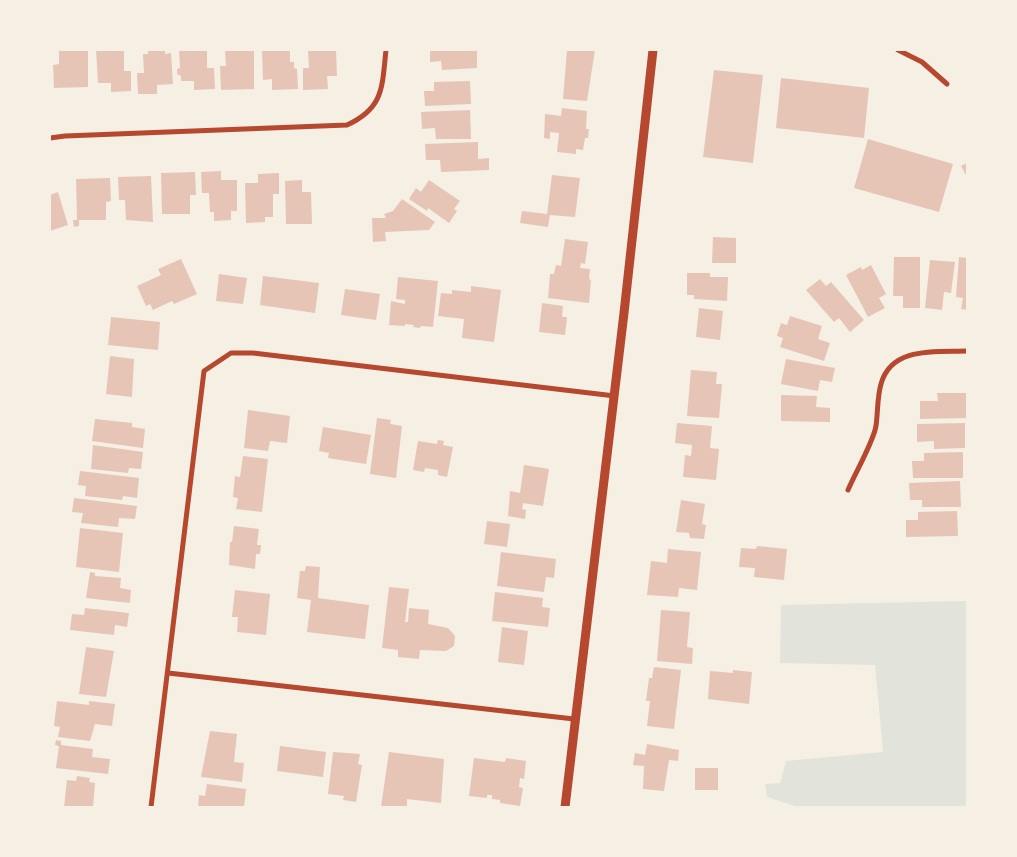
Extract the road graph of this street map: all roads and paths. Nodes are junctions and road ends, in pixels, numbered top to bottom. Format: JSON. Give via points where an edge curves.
{"nodes":[{"id":1,"x":386,"y":50,"type":"edge"},
{"id":2,"x":653,"y":50,"type":"edge"},
{"id":3,"x":898,"y":50,"type":"edge"},
{"id":4,"x":947,"y":84,"type":"dead end"},
{"id":5,"x":50,"y":138,"type":"edge"},
{"id":6,"x":967,"y":351,"type":"edge"},
{"id":7,"x":615,"y":396,"type":"junction"},
{"id":8,"x":848,"y":490,"type":"dead end"},
{"id":9,"x":168,"y":673,"type":"junction"},
{"id":10,"x":574,"y":719,"type":"junction"},
{"id":11,"x":151,"y":807,"type":"edge"},
{"id":12,"x":565,"y":807,"type":"edge"}],
"edges":[{"from":1,"to":5,"type":"street","via":[[382,90],[376,104],[363,118],[347,125]]},
{"from":2,"to":7,"type":"street"},
{"from":3,"to":4,"type":"street","via":[[922,62]]},
{"from":6,"to":8,"type":"street","via":[[906,355],[891,366],[881,382],[876,428]]},
{"from":7,"to":9,"type":"street","via":[[253,353],[232,353],[215,362],[204,371]]},
{"from":7,"to":10,"type":"street"},
{"from":9,"to":10,"type":"street"},
{"from":9,"to":11,"type":"street"},
{"from":10,"to":12,"type":"street"}]}
